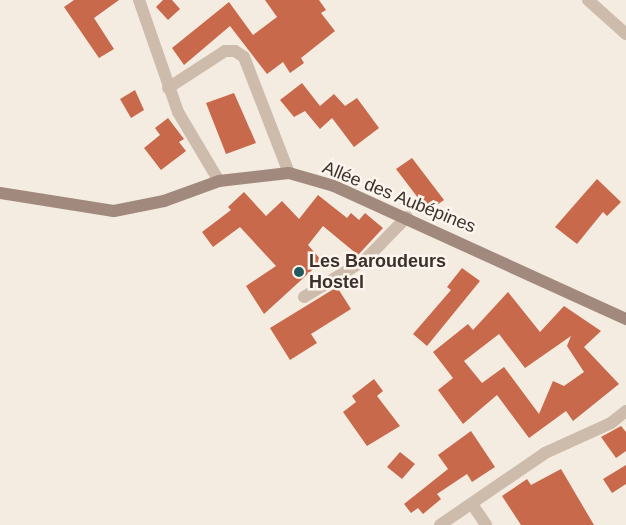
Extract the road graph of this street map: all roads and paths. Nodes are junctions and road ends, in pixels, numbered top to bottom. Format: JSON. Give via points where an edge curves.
{"nodes":[{"id":1,"x":138,"y":0,"type":"edge"},
{"id":2,"x":588,"y":0,"type":"edge"},
{"id":3,"x":626,"y":34,"type":"edge"},
{"id":4,"x":168,"y":88,"type":"junction"},
{"id":5,"x":289,"y":173,"type":"junction"},
{"id":6,"x":219,"y":181,"type":"junction"},
{"id":7,"x":0,"y":193,"type":"edge"},
{"id":8,"x":407,"y":217,"type":"junction"},
{"id":9,"x":304,"y":297,"type":"dead end"},
{"id":10,"x":626,"y":319,"type":"edge"},
{"id":11,"x":626,"y":411,"type":"edge"},
{"id":12,"x":472,"y":504,"type":"junction"},
{"id":13,"x":440,"y":525,"type":"edge"},
{"id":14,"x":486,"y":525,"type":"edge"}],
"edges":[{"from":1,"to":4,"type":"street"},
{"from":2,"to":3,"type":"street"},
{"from":4,"to":5,"type":"street","via":[[225,51],[235,51],[244,57]]},
{"from":4,"to":6,"type":"street","via":[[185,126]]},
{"from":5,"to":6,"type":"street","name":"Allée des Aubépines"},
{"from":5,"to":8,"type":"street","name":"Allée des Aubépines","via":[[334,186]]},
{"from":6,"to":7,"type":"street","name":"Allée des Aubépines","via":[[164,201],[114,211]]},
{"from":8,"to":9,"type":"street","via":[[365,260]]},
{"from":8,"to":10,"type":"street","name":"Allée des Aubépines"},
{"from":11,"to":12,"type":"street","via":[[611,423],[545,453]]},
{"from":12,"to":13,"type":"street"},
{"from":12,"to":14,"type":"street"}]}
